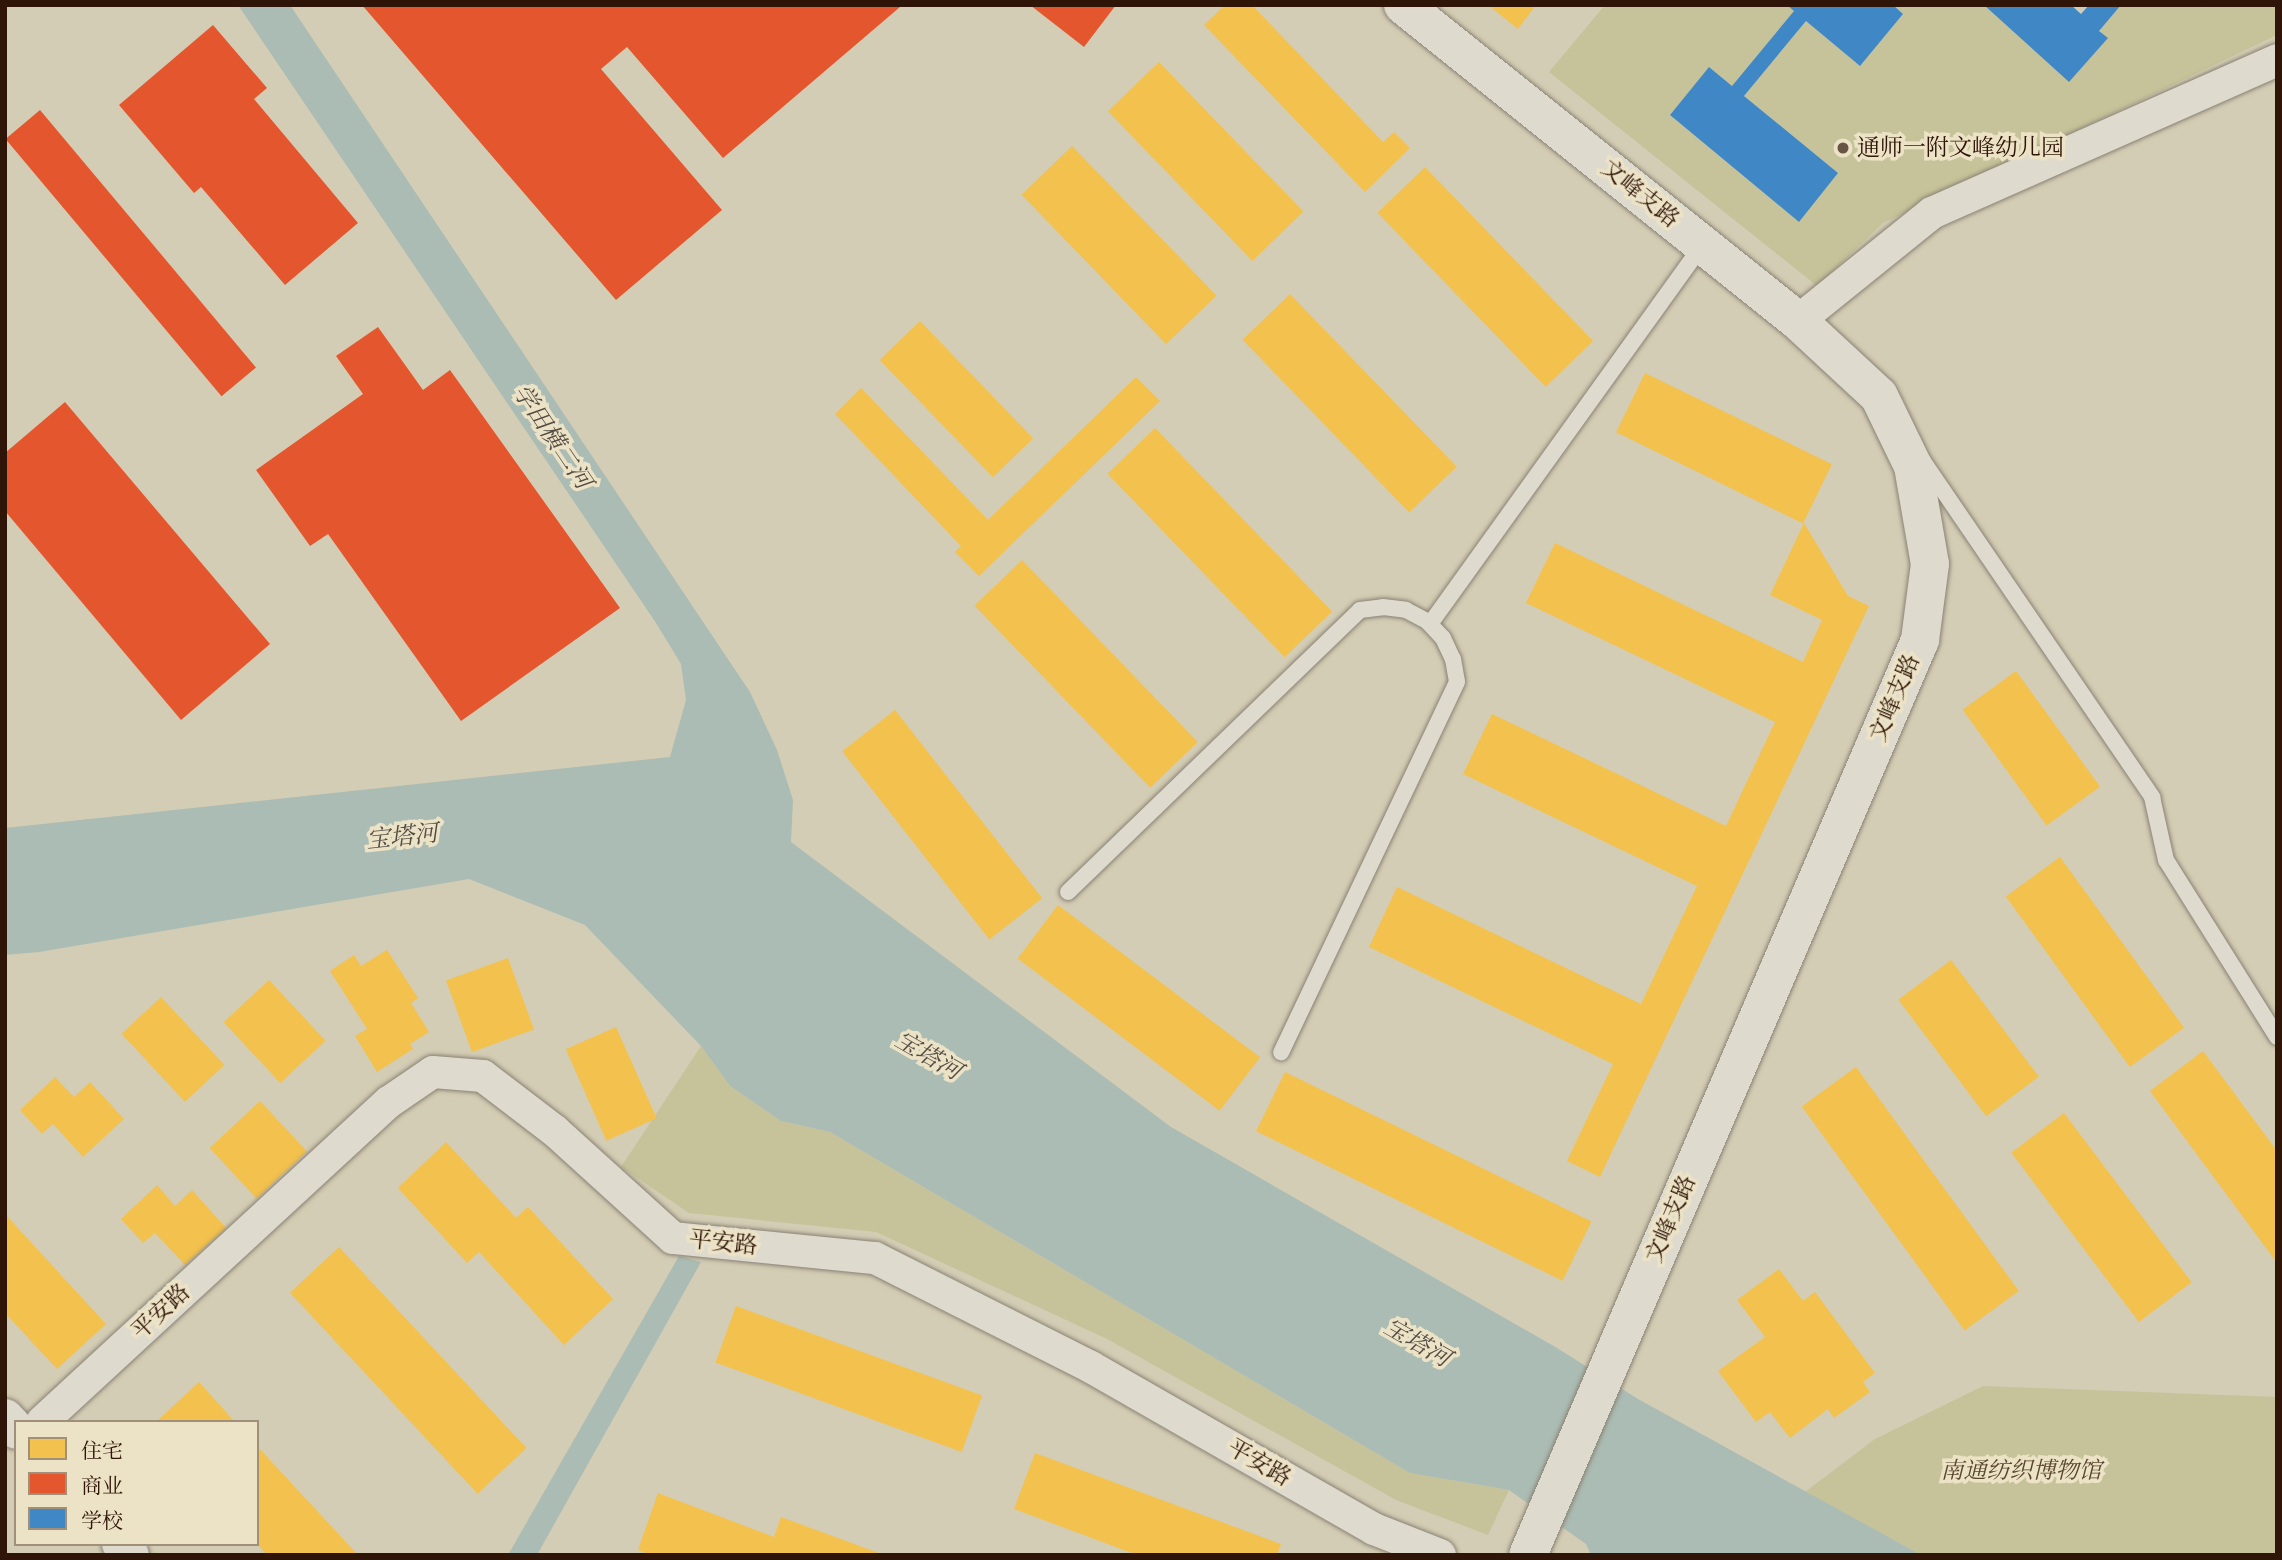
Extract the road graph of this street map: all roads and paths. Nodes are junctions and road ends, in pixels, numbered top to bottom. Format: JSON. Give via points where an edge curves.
{"nodes":[{"id":1,"x":1403,"y":5,"type":"edge"},
{"id":2,"x":2277,"y":60,"type":"edge"},
{"id":3,"x":1702,"y":244,"type":"junction"},
{"id":4,"x":1798,"y":321,"type":"junction"},
{"id":5,"x":1879,"y":396,"type":"junction"},
{"id":6,"x":1430,"y":624,"type":"junction"},
{"id":7,"x":1068,"y":892,"type":"dead end"},
{"id":8,"x":2277,"y":1037,"type":"edge"},
{"id":9,"x":1281,"y":1052,"type":"dead end"},
{"id":10,"x":44,"y":1420,"type":"edge"},
{"id":11,"x":1530,"y":1549,"type":"edge"},
{"id":12,"x":1440,"y":1555,"type":"edge"}],
"edges":[{"from":1,"to":3,"type":"street","name":"文峰支路"},
{"from":2,"to":4,"type":"street","via":[[1932,213]]},
{"from":3,"to":4,"type":"street","name":"文峰支路"},
{"from":3,"to":6,"type":"lane"},
{"from":4,"to":5,"type":"street","name":"文峰支路"},
{"from":5,"to":8,"type":"lane","via":[[2152,797],[2166,860]]},
{"from":5,"to":11,"type":"street","name":"文峰支路","via":[[1913,466],[1919,495],[1930,564],[1920,640]]},
{"from":6,"to":7,"type":"lane","via":[[1406,610],[1360,610]]},
{"from":6,"to":9,"type":"lane","via":[[1448,649],[1457,682]]},
{"from":10,"to":12,"type":"street","name":"平安路","via":[[388,1102],[433,1072],[483,1076],[555,1131],[673,1238],[875,1258],[1091,1367],[1374,1529]]}]}
